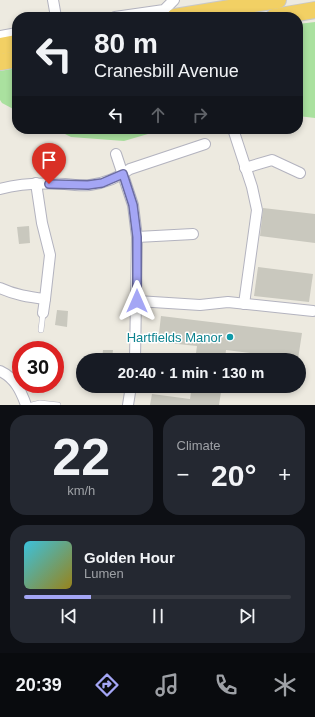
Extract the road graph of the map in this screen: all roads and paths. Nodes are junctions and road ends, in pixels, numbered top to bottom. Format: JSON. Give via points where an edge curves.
{"nodes":[{"id":1,"x":53,"y":0,"type":"edge"},
{"id":2,"x":174,"y":0,"type":"edge"},
{"id":3,"x":278,"y":0,"type":"edge"},
{"id":4,"x":315,"y":10,"type":"edge"},
{"id":5,"x":55,"y":12,"type":"edge"},
{"id":6,"x":150,"y":12,"type":"edge"},
{"id":7,"x":205,"y":12,"type":"edge"},
{"id":8,"x":303,"y":12,"type":"edge"},
{"id":9,"x":12,"y":34,"type":"edge"},
{"id":10,"x":0,"y":36,"type":"edge"},
{"id":11,"x":12,"y":44,"type":"edge"},
{"id":12,"x":0,"y":46,"type":"edge"},
{"id":13,"x":12,"y":60,"type":"edge"},
{"id":14,"x":0,"y":62,"type":"edge"},
{"id":15,"x":235,"y":134,"type":"edge"},
{"id":16,"x":205,"y":144,"type":"dead end"},
{"id":17,"x":116,"y":154,"type":"dead end"},
{"id":18,"x":245,"y":168,"type":"junction"},
{"id":19,"x":300,"y":173,"type":"dead end"},
{"id":20,"x":123,"y":174,"type":"junction"},
{"id":21,"x":36,"y":183,"type":"junction"},
{"id":22,"x":0,"y":189,"type":"edge"},
{"id":23,"x":193,"y":234,"type":"dead end"},
{"id":24,"x":137,"y":237,"type":"junction"},
{"id":25,"x":0,"y":288,"type":"edge"},
{"id":26,"x":45,"y":299,"type":"junction"},
{"id":27,"x":137,"y":301,"type":"junction"},
{"id":28,"x":244,"y":304,"type":"junction"},
{"id":29,"x":313,"y":311,"type":"dead end"},
{"id":30,"x":43,"y":313,"type":"joint"},
{"id":31,"x":41,"y":330,"type":"dead end"},
{"id":32,"x":135,"y":353,"type":"edge"},
{"id":33,"x":0,"y":371,"type":"edge"},
{"id":34,"x":131,"y":393,"type":"edge"},
{"id":35,"x":26,"y":405,"type":"edge"},
{"id":36,"x":32,"y":405,"type":"edge"},
{"id":37,"x":58,"y":405,"type":"edge"},
{"id":38,"x":128,"y":405,"type":"edge"}],
"edges":[{"from":1,"to":5,"type":"street"},
{"from":2,"to":6,"type":"street","via":[[164,10]]},
{"from":3,"to":7,"type":"highway"},
{"from":4,"to":8,"type":"highway"},
{"from":9,"to":10,"type":"street"},
{"from":11,"to":12,"type":"highway"},
{"from":13,"to":14,"type":"highway"},
{"from":15,"to":18,"type":"street"},
{"from":16,"to":20,"type":"street","via":[[130,169]]},
{"from":17,"to":20,"type":"street"},
{"from":18,"to":19,"type":"street","via":[[272,160]]},
{"from":18,"to":28,"type":"street","via":[[257,210]]},
{"from":20,"to":21,"type":"street","via":[[102,183],[88,185]]},
{"from":20,"to":24,"type":"street","via":[[133,205]]},
{"from":21,"to":22,"type":"street"},
{"from":21,"to":26,"type":"street","via":[[50,255]]},
{"from":23,"to":24,"type":"street"},
{"from":24,"to":27,"type":"street"},
{"from":25,"to":26,"type":"street","via":[[29,298]]},
{"from":26,"to":30,"type":"street"},
{"from":27,"to":28,"type":"street"},
{"from":27,"to":32,"type":"street"},
{"from":28,"to":29,"type":"street"},
{"from":30,"to":31,"type":"lane"},
{"from":33,"to":35,"type":"street","via":[[7,374],[21,390]]},
{"from":34,"to":38,"type":"street"},
{"from":36,"to":37,"type":"lane"}]}
